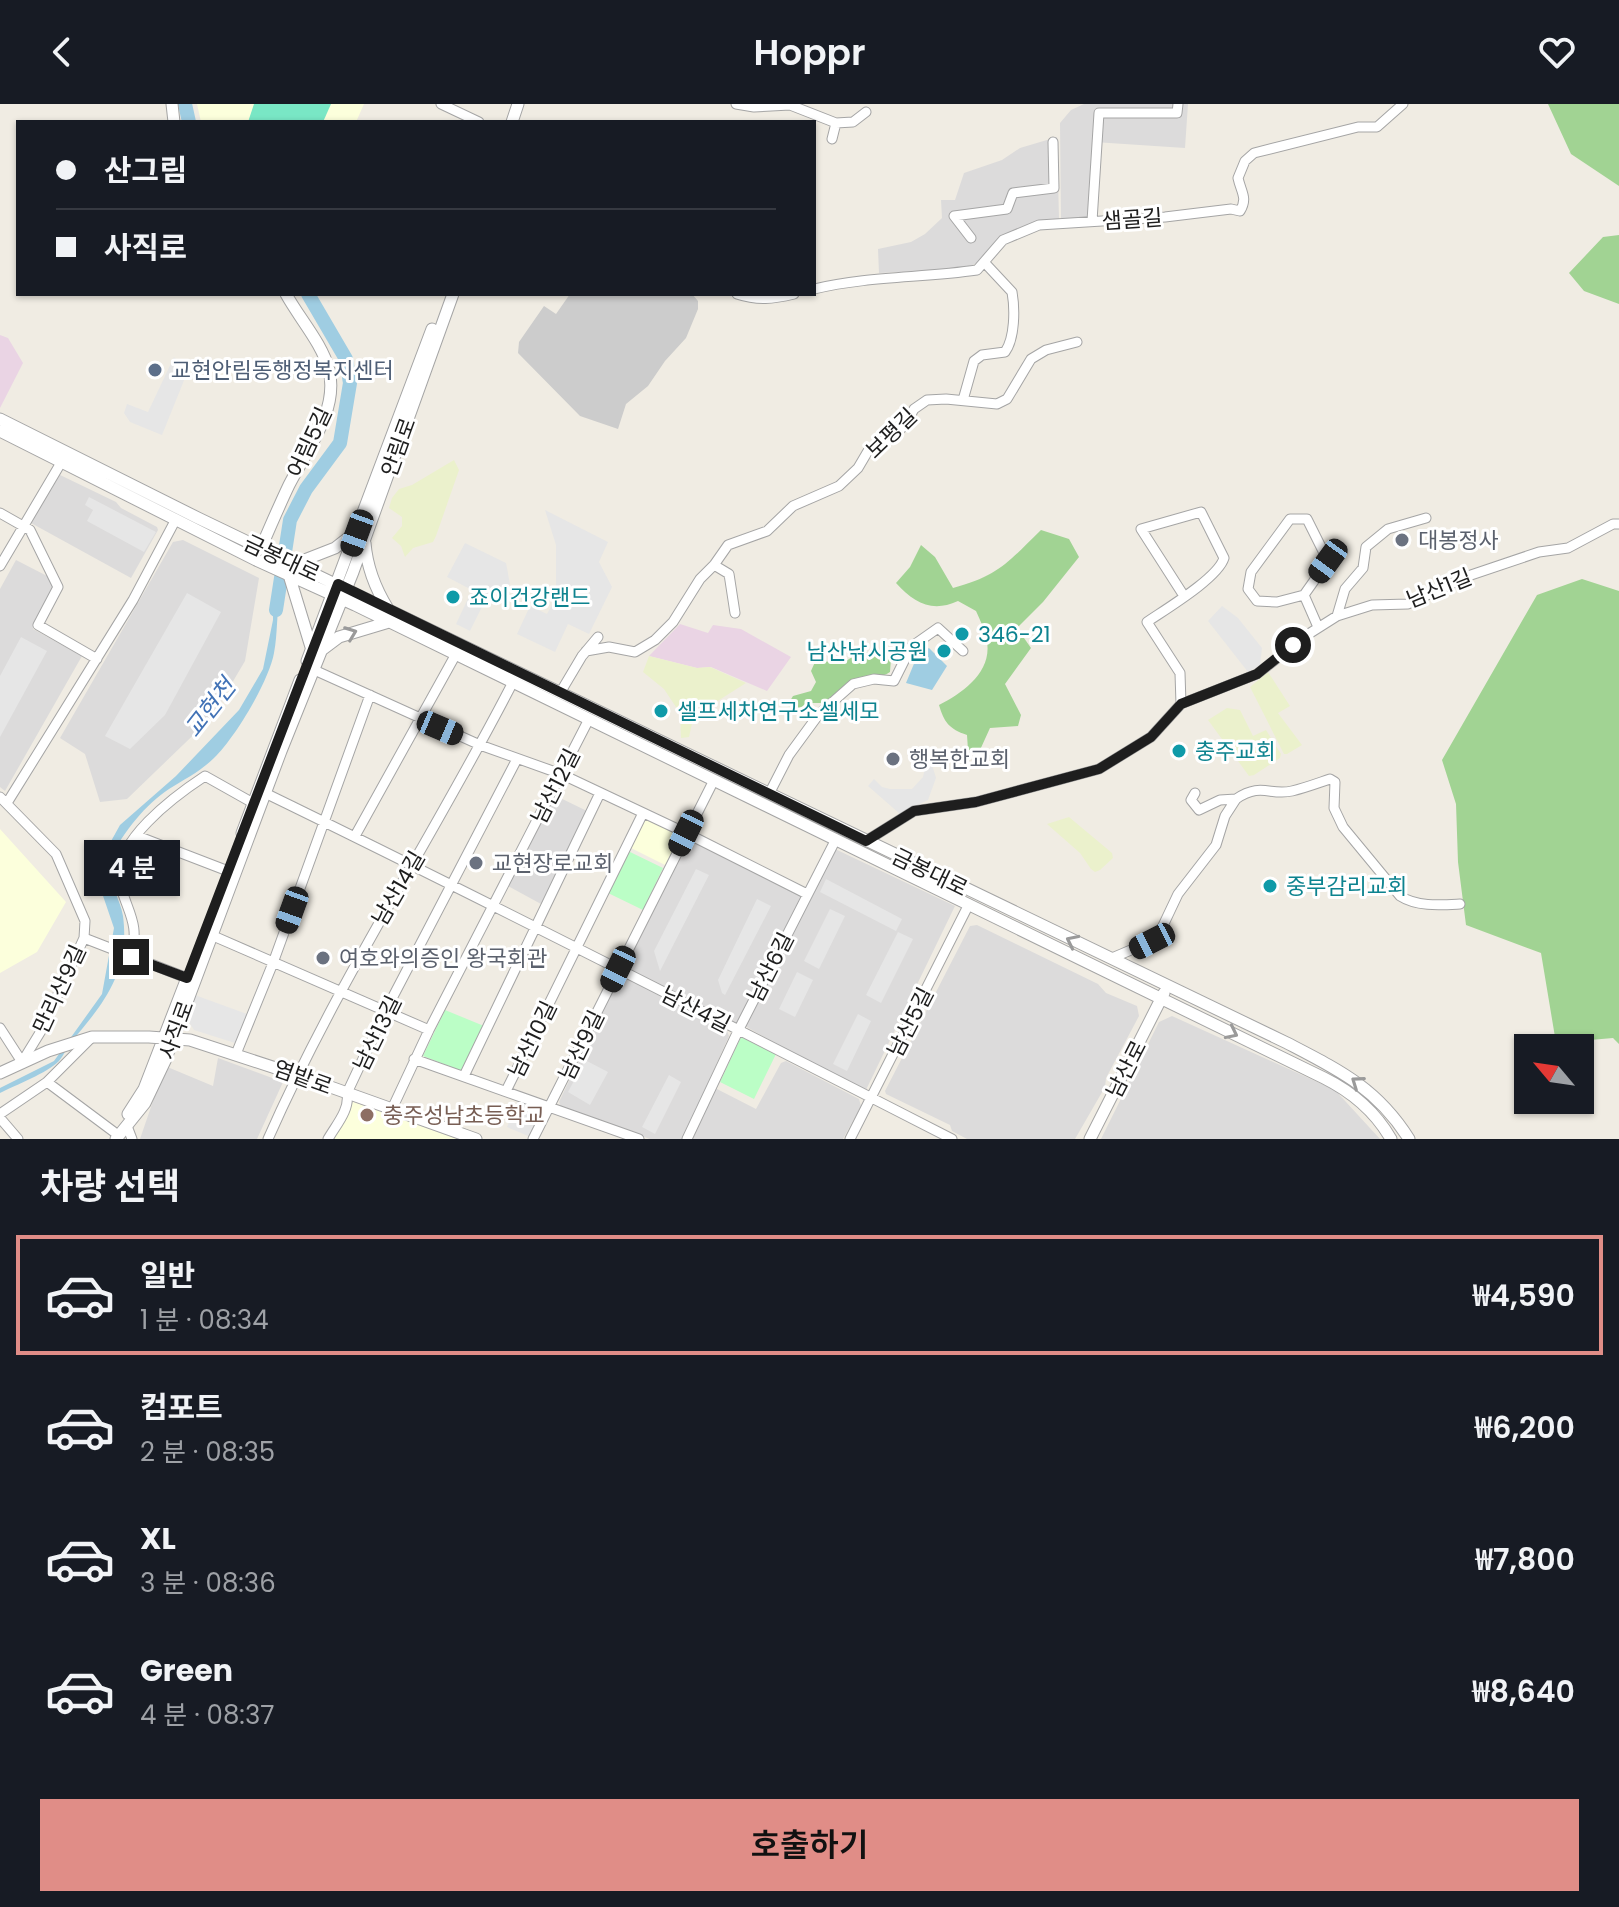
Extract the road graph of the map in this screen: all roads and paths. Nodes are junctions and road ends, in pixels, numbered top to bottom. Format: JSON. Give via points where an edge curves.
{"nodes":[{"id":1,"x":441,"y":104,"type":"edge"},
{"id":2,"x":736,"y":104,"type":"edge"},
{"id":3,"x":1178,"y":104,"type":"edge"},
{"id":4,"x":1403,"y":104,"type":"edge"},
{"id":5,"x":1133,"y":108,"type":"edge"},
{"id":6,"x":866,"y":112,"type":"dead end"},
{"id":7,"x":475,"y":120,"type":"edge"},
{"id":8,"x":836,"y":123,"type":"junction"},
{"id":9,"x":832,"y":139,"type":"dead end"},
{"id":10,"x":1053,"y":142,"type":"dead end"},
{"id":11,"x":1092,"y":221,"type":"junction"},
{"id":12,"x":971,"y":238,"type":"dead end"},
{"id":13,"x":984,"y":262,"type":"junction"},
{"id":14,"x":816,"y":289,"type":"edge"},
{"id":15,"x":287,"y":296,"type":"edge"},
{"id":16,"x":444,"y":296,"type":"edge"},
{"id":17,"x":452,"y":296,"type":"edge"},
{"id":18,"x":743,"y":296,"type":"edge"},
{"id":19,"x":785,"y":296,"type":"edge"},
{"id":20,"x":1077,"y":342,"type":"dead end"},
{"id":21,"x":963,"y":400,"type":"junction"},
{"id":22,"x":0,"y":419,"type":"edge"},
{"id":23,"x":0,"y":431,"type":"edge"},
{"id":24,"x":62,"y":461,"type":"junction"},
{"id":25,"x":0,"y":513,"type":"edge"},
{"id":26,"x":1426,"y":518,"type":"dead end"},
{"id":27,"x":176,"y":519,"type":"junction"},
{"id":28,"x":1619,"y":524,"type":"edge"},
{"id":29,"x":24,"y":525,"type":"junction"},
{"id":30,"x":362,"y":533,"type":"junction"},
{"id":31,"x":259,"y":554,"type":"junction"},
{"id":32,"x":714,"y":565,"type":"junction"},
{"id":33,"x":0,"y":566,"type":"edge"},
{"id":34,"x":291,"y":569,"type":"junction"},
{"id":35,"x":340,"y":592,"type":"junction"},
{"id":36,"x":1304,"y":595,"type":"junction"},
{"id":37,"x":1184,"y":596,"type":"junction"},
{"id":38,"x":735,"y":613,"type":"dead end"},
{"id":39,"x":389,"y":616,"type":"junction"},
{"id":40,"x":1337,"y":616,"type":"junction"},
{"id":41,"x":1318,"y":627,"type":"junction"},
{"id":42,"x":598,"y":637,"type":"dead end"},
{"id":43,"x":315,"y":651,"type":"junction"},
{"id":44,"x":586,"y":651,"type":"junction"},
{"id":45,"x":963,"y":651,"type":"dead end"},
{"id":46,"x":456,"y":654,"type":"junction"},
{"id":47,"x":97,"y":659,"type":"junction"},
{"id":48,"x":312,"y":669,"type":"junction"},
{"id":49,"x":513,"y":682,"type":"junction"},
{"id":50,"x":560,"y":693,"type":"junction"},
{"id":51,"x":370,"y":695,"type":"junction"},
{"id":52,"x":1181,"y":704,"type":"junction"},
{"id":53,"x":589,"y":719,"type":"junction"},
{"id":54,"x":420,"y":720,"type":"junction"},
{"id":55,"x":480,"y":745,"type":"junction"},
{"id":56,"x":517,"y":759,"type":"junction"},
{"id":57,"x":561,"y":774,"type":"junction"},
{"id":58,"x":714,"y":780,"type":"junction"},
{"id":59,"x":261,"y":791,"type":"junction"},
{"id":60,"x":600,"y":793,"type":"junction"},
{"id":61,"x":1195,"y":793,"type":"dead end"},
{"id":62,"x":769,"y":794,"type":"junction"},
{"id":63,"x":1236,"y":799,"type":"junction"},
{"id":64,"x":4,"y":800,"type":"edge"},
{"id":65,"x":253,"y":803,"type":"junction"},
{"id":66,"x":643,"y":813,"type":"junction"},
{"id":67,"x":324,"y":821,"type":"junction"},
{"id":68,"x":686,"y":833,"type":"junction"},
{"id":69,"x":137,"y":836,"type":"junction"},
{"id":70,"x":355,"y":836,"type":"junction"},
{"id":71,"x":836,"y":839,"type":"junction"},
{"id":72,"x":866,"y":841,"type":"junction"},
{"id":73,"x":411,"y":864,"type":"junction"},
{"id":74,"x":228,"y":871,"type":"junction"},
{"id":75,"x":452,"y":884,"type":"junction"},
{"id":76,"x":807,"y":894,"type":"junction"},
{"id":77,"x":969,"y":904,"type":"junction"},
{"id":78,"x":1460,"y":904,"type":"dead end"},
{"id":79,"x":495,"y":905,"type":"junction"},
{"id":80,"x":535,"y":925,"type":"junction"},
{"id":81,"x":211,"y":935,"type":"junction"},
{"id":82,"x":84,"y":938,"type":"junction"},
{"id":83,"x":578,"y":947,"type":"junction"},
{"id":84,"x":131,"y":957,"type":"junction"},
{"id":85,"x":1109,"y":959,"type":"junction"},
{"id":86,"x":273,"y":963,"type":"junction"},
{"id":87,"x":618,"y":969,"type":"junction"},
{"id":88,"x":187,"y":978,"type":"junction"},
{"id":89,"x":339,"y":991,"type":"junction"},
{"id":90,"x":1164,"y":993,"type":"junction"},
{"id":91,"x":386,"y":1010,"type":"junction"},
{"id":92,"x":0,"y":1028,"type":"edge"},
{"id":93,"x":429,"y":1030,"type":"junction"},
{"id":94,"x":738,"y":1031,"type":"junction"},
{"id":95,"x":92,"y":1037,"type":"junction"},
{"id":96,"x":169,"y":1038,"type":"junction"},
{"id":97,"x":236,"y":1054,"type":"junction"},
{"id":98,"x":414,"y":1059,"type":"junction"},
{"id":99,"x":22,"y":1062,"type":"junction"},
{"id":100,"x":0,"y":1073,"type":"edge"},
{"id":101,"x":297,"y":1075,"type":"junction"},
{"id":102,"x":464,"y":1076,"type":"junction"},
{"id":103,"x":47,"y":1082,"type":"junction"},
{"id":104,"x":506,"y":1091,"type":"junction"},
{"id":105,"x":347,"y":1093,"type":"junction"},
{"id":106,"x":872,"y":1098,"type":"junction"},
{"id":107,"x":550,"y":1107,"type":"junction"},
{"id":108,"x":392,"y":1109,"type":"junction"},
{"id":109,"x":0,"y":1116,"type":"edge"},
{"id":110,"x":131,"y":1134,"type":"edge"},
{"id":111,"x":938,"y":1136,"type":"edge"},
{"id":112,"x":112,"y":1137,"type":"edge"},
{"id":113,"x":18,"y":1139,"type":"edge"},
{"id":114,"x":268,"y":1139,"type":"edge"},
{"id":115,"x":328,"y":1139,"type":"edge"},
{"id":116,"x":476,"y":1139,"type":"edge"},
{"id":117,"x":533,"y":1139,"type":"edge"},
{"id":118,"x":639,"y":1139,"type":"edge"},
{"id":119,"x":687,"y":1139,"type":"edge"},
{"id":120,"x":850,"y":1139,"type":"edge"},
{"id":121,"x":952,"y":1139,"type":"edge"},
{"id":122,"x":1090,"y":1139,"type":"edge"},
{"id":123,"x":1391,"y":1139,"type":"edge"},
{"id":124,"x":1409,"y":1139,"type":"edge"}],
"edges":[{"from":1,"to":7,"type":"street"},
{"from":2,"to":8,"type":"street","via":[[790,105]]},
{"from":3,"to":5,"type":"street","via":[[1177,113]]},
{"from":4,"to":11,"type":"street","name":"샘골길","via":[[1377,127],[1254,153],[1238,178],[1245,195],[1240,211]]},
{"from":5,"to":11,"type":"street","via":[[1098,116]]},
{"from":6,"to":8,"type":"street","via":[[853,122]]},
{"from":8,"to":9,"type":"street"},
{"from":10,"to":12,"type":"street","via":[[1054,188],[1013,193],[1007,209],[954,216]]},
{"from":11,"to":13,"type":"street","name":"샘골길","via":[[1039,225],[1003,240]]},
{"from":13,"to":14,"type":"street","name":"샘골길","via":[[977,270],[854,280]]},
{"from":13,"to":21,"type":"street","via":[[1012,292],[1009,347],[974,361]]},
{"from":15,"to":31,"type":"street","name":"어림5길","via":[[323,353],[331,380],[329,402]]},
{"from":16,"to":30,"type":"street","name":"안림로"},
{"from":17,"to":30,"type":"street","name":"안림로"},
{"from":18,"to":19,"type":"street"},
{"from":20,"to":21,"type":"street","name":"보평길","via":[[1031,359],[1007,399],[997,404]]},
{"from":21,"to":32,"type":"street","name":"보평길","via":[[927,400],[891,438],[868,451],[839,486],[793,506],[767,531],[728,545]]},
{"from":22,"to":31,"type":"street","name":"금봉대로"},
{"from":23,"to":24,"type":"street","name":"금봉대로"},
{"from":24,"to":27,"type":"street","name":"금봉대로"},
{"from":24,"to":29,"type":"street"},
{"from":25,"to":29,"type":"street"},
{"from":26,"to":40,"type":"street","via":[[1388,529],[1366,547],[1363,568],[1345,589]]},
{"from":27,"to":31,"type":"street","name":"금봉대로"},
{"from":27,"to":47,"type":"street"},
{"from":28,"to":40,"type":"street","name":"남산1길","via":[[1568,548],[1468,576],[1408,604],[1372,605]]},
{"from":29,"to":33,"type":"street"},
{"from":29,"to":47,"type":"street","via":[[58,587],[38,625]]},
{"from":30,"to":34,"type":"street"},
{"from":30,"to":35,"type":"street","name":"안림로"},
{"from":30,"to":39,"type":"street","via":[[376,589]]},
{"from":31,"to":34,"type":"street","name":"금봉대로"},
{"from":32,"to":38,"type":"street","via":[[729,574]]},
{"from":32,"to":44,"type":"street","name":"보평길","via":[[655,640],[635,652],[609,647]]},
{"from":34,"to":35,"type":"street","name":"금봉대로"},
{"from":34,"to":43,"type":"street"},
{"from":35,"to":39,"type":"street","name":"금봉대로"},
{"from":35,"to":43,"type":"street","name":"사직로"},
{"from":36,"to":36,"type":"street","via":[[1257,601],[1248,589],[1251,572],[1290,519],[1307,519],[1328,561]]},
{"from":36,"to":41,"type":"street"},
{"from":37,"to":37,"type":"street","via":[[1221,567],[1224,558],[1201,512],[1141,529]]},
{"from":37,"to":52,"type":"street","via":[[1147,622],[1180,673]]},
{"from":43,"to":39,"type":"street","one_way":true},
{"from":39,"to":46,"type":"street","name":"금봉대로"},
{"from":39,"to":50,"type":"street","name":"금봉대로"},
{"from":40,"to":41,"type":"street","name":"남산1길"},
{"from":41,"to":52,"type":"street","name":"남산1길","via":[[1257,674]]},
{"from":42,"to":44,"type":"street"},
{"from":43,"to":48,"type":"street","name":"사직로"},
{"from":43,"to":59,"type":"street","name":"사직로"},
{"from":44,"to":50,"type":"street"},
{"from":45,"to":62,"type":"street","via":[[938,628],[911,647],[894,681],[853,684],[809,725]]},
{"from":46,"to":49,"type":"street","name":"금봉대로"},
{"from":46,"to":54,"type":"street"},
{"from":47,"to":64,"type":"street"},
{"from":48,"to":51,"type":"street"},
{"from":48,"to":59,"type":"street","name":"사직로"},
{"from":49,"to":53,"type":"street","name":"금봉대로"},
{"from":49,"to":55,"type":"street","name":"남산14길"},
{"from":50,"to":62,"type":"street","name":"금봉대로"},
{"from":51,"to":54,"type":"street"},
{"from":51,"to":67,"type":"street"},
{"from":52,"to":72,"type":"street","name":"남산1길","via":[[1151,737],[1099,769],[976,802],[914,811]]},
{"from":53,"to":57,"type":"street","name":"남산12길"},
{"from":53,"to":58,"type":"street","name":"금봉대로"},
{"from":54,"to":55,"type":"street"},
{"from":54,"to":70,"type":"street"},
{"from":55,"to":56,"type":"street"},
{"from":55,"to":73,"type":"street","name":"남산14길"},
{"from":56,"to":57,"type":"street"},
{"from":56,"to":75,"type":"street","name":"남산13길"},
{"from":57,"to":60,"type":"street"},
{"from":57,"to":79,"type":"street","name":"남산12길"},
{"from":58,"to":68,"type":"street","name":"남산9길"},
{"from":58,"to":71,"type":"street","name":"금봉대로"},
{"from":59,"to":65,"type":"street","name":"사직로"},
{"from":59,"to":67,"type":"street","name":"남산4길"},
{"from":59,"to":81,"type":"street","name":"사직로"},
{"from":60,"to":66,"type":"street"},
{"from":60,"to":80,"type":"street"},
{"from":61,"to":63,"type":"street","via":[[1191,800],[1199,810]]},
{"from":62,"to":72,"type":"street","name":"금봉대로"},
{"from":63,"to":78,"type":"street","via":[[1246,792],[1291,791],[1330,779],[1335,782],[1334,808],[1343,827],[1400,896],[1423,904]]},
{"from":63,"to":85,"type":"street","via":[[1216,845],[1178,894],[1160,932],[1152,941]]},
{"from":64,"to":82,"type":"street","name":"만리산9길","via":[[56,854],[85,921]]},
{"from":65,"to":69,"type":"street","via":[[205,776],[171,798]]},
{"from":65,"to":74,"type":"street","name":"사직로"},
{"from":66,"to":68,"type":"street"},
{"from":66,"to":83,"type":"street","name":"남산10길"},
{"from":67,"to":70,"type":"street","name":"남산4길"},
{"from":67,"to":86,"type":"street"},
{"from":68,"to":76,"type":"street"},
{"from":68,"to":87,"type":"street","name":"남산9길"},
{"from":69,"to":74,"type":"street"},
{"from":69,"to":84,"type":"street","via":[[127,848],[120,883],[133,920]]},
{"from":70,"to":73,"type":"street","name":"남산4길"},
{"from":71,"to":76,"type":"street","name":"남산6길"},
{"from":71,"to":77,"type":"street","name":"금봉대로"},
{"from":85,"to":72,"type":"street","name":"금봉대로","one_way":true},
{"from":73,"to":75,"type":"street","name":"남산4길"},
{"from":73,"to":89,"type":"street","name":"남산14길"},
{"from":74,"to":88,"type":"street","name":"사직로"},
{"from":75,"to":79,"type":"street","name":"남산4길"},
{"from":75,"to":91,"type":"street","name":"남산13길"},
{"from":76,"to":94,"type":"street","name":"남산6길"},
{"from":77,"to":90,"type":"street","name":"금봉대로"},
{"from":77,"to":106,"type":"street","name":"남산5길"},
{"from":79,"to":80,"type":"street","name":"남산4길"},
{"from":79,"to":93,"type":"street","name":"남산12길"},
{"from":80,"to":83,"type":"street","name":"남산4길"},
{"from":80,"to":102,"type":"street"},
{"from":81,"to":86,"type":"street"},
{"from":81,"to":96,"type":"street","name":"사직로"},
{"from":82,"to":84,"type":"street","name":"사직로"},
{"from":82,"to":99,"type":"street","name":"만리산9길"},
{"from":83,"to":87,"type":"street","name":"남산4길"},
{"from":83,"to":104,"type":"street","name":"남산10길"},
{"from":84,"to":88,"type":"street","name":"사직로"},
{"from":85,"to":90,"type":"street","name":"금봉대로"},
{"from":86,"to":89,"type":"street"},
{"from":86,"to":97,"type":"street"},
{"from":87,"to":94,"type":"street","name":"남산4길"},
{"from":87,"to":107,"type":"street","name":"남산9길"},
{"from":88,"to":96,"type":"street","name":"사직로"},
{"from":89,"to":91,"type":"street"},
{"from":89,"to":101,"type":"street","name":"남산14길"},
{"from":90,"to":122,"type":"street","name":"남산로"},
{"from":90,"to":123,"type":"street","name":"금봉대로","one_way":true,"via":[[1346,1089]]},
{"from":124,"to":90,"type":"street","name":"금봉대로","one_way":true,"via":[[1384,1104],[1355,1080],[1287,1043]]},
{"from":91,"to":93,"type":"street"},
{"from":91,"to":105,"type":"street","name":"남산13길"},
{"from":92,"to":99,"type":"street"},
{"from":93,"to":98,"type":"street","name":"남산12길"},
{"from":94,"to":106,"type":"street","name":"남산4길"},
{"from":94,"to":119,"type":"street","name":"남산6길"},
{"from":95,"to":96,"type":"street","name":"염밭로"},
{"from":95,"to":99,"type":"street","name":"염밭로"},
{"from":95,"to":103,"type":"street"},
{"from":96,"to":97,"type":"street","name":"염밭로"},
{"from":96,"to":110,"type":"street","name":"사직로","via":[[157,1080]]},
{"from":96,"to":112,"type":"street","name":"사직로"},
{"from":97,"to":101,"type":"street","name":"염밭로"},
{"from":98,"to":102,"type":"street"},
{"from":98,"to":108,"type":"street","name":"남산12길"},
{"from":99,"to":100,"type":"street","name":"염밭로"},
{"from":101,"to":105,"type":"street","name":"염밭로"},
{"from":101,"to":114,"type":"street","name":"남산14길"},
{"from":102,"to":104,"type":"street"},
{"from":103,"to":109,"type":"street"},
{"from":103,"to":112,"type":"street"},
{"from":104,"to":107,"type":"street"},
{"from":105,"to":108,"type":"street","name":"염밭로"},
{"from":105,"to":115,"type":"street","name":"남산13길","via":[[349,1101]]},
{"from":106,"to":111,"type":"street","name":"남산4길"},
{"from":106,"to":120,"type":"street","name":"남산5길"},
{"from":107,"to":117,"type":"street","name":"남산9길"},
{"from":107,"to":118,"type":"street"},
{"from":108,"to":116,"type":"street","name":"염밭로"},
{"from":109,"to":113,"type":"street"},
{"from":110,"to":112,"type":"street","name":"사직로"},
{"from":111,"to":121,"type":"street","name":"남산4길"}]}
